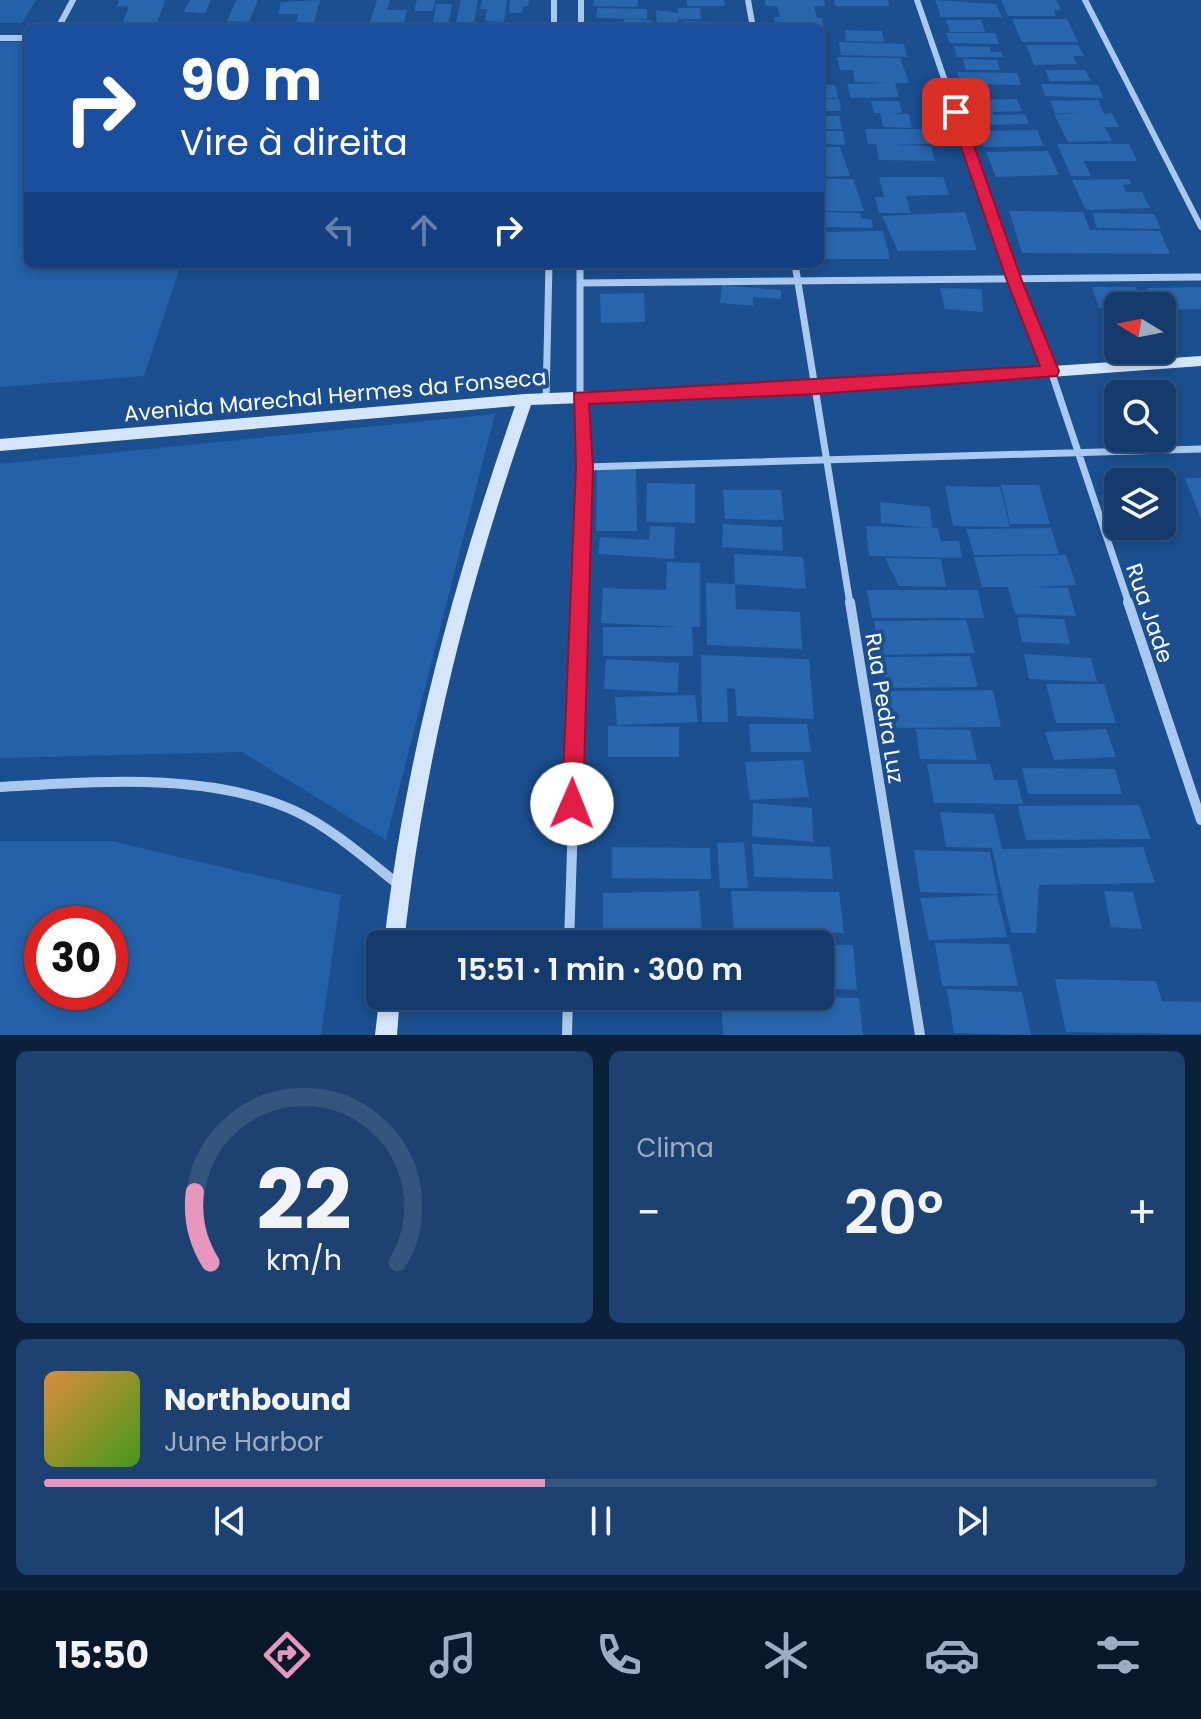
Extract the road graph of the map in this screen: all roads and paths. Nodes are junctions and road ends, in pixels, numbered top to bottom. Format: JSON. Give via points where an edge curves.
{"nodes":[{"id":1,"x":73,"y":0,"type":"edge"},
{"id":2,"x":554,"y":0,"type":"edge"},
{"id":3,"x":581,"y":0,"type":"edge"},
{"id":4,"x":748,"y":0,"type":"edge"},
{"id":5,"x":917,"y":0,"type":"edge"},
{"id":6,"x":1085,"y":0,"type":"edge"},
{"id":7,"x":60,"y":24,"type":"edge"},
{"id":8,"x":554,"y":24,"type":"edge"},
{"id":9,"x":581,"y":24,"type":"edge"},
{"id":10,"x":752,"y":24,"type":"edge"},
{"id":11,"x":0,"y":38,"type":"edge"},
{"id":12,"x":24,"y":38,"type":"edge"},
{"id":13,"x":1201,"y":227,"type":"edge"},
{"id":14,"x":549,"y":268,"type":"edge"},
{"id":15,"x":580,"y":268,"type":"edge"},
{"id":16,"x":796,"y":268,"type":"edge"},
{"id":17,"x":1201,"y":277,"type":"edge"},
{"id":18,"x":1014,"y":281,"type":"junction"},
{"id":19,"x":580,"y":283,"type":"junction"},
{"id":20,"x":798,"y":283,"type":"junction"},
{"id":21,"x":1201,"y":361,"type":"edge"},
{"id":22,"x":1051,"y":371,"type":"junction"},
{"id":23,"x":816,"y":388,"type":"junction"},
{"id":24,"x":580,"y":398,"type":"junction"},
{"id":25,"x":525,"y":400,"type":"junction"},
{"id":26,"x":546,"y":400,"type":"junction"},
{"id":27,"x":0,"y":445,"type":"edge"},
{"id":28,"x":1201,"y":449,"type":"edge"},
{"id":29,"x":1078,"y":455,"type":"junction"},
{"id":30,"x":827,"y":461,"type":"junction"},
{"id":31,"x":585,"y":467,"type":"junction"},
{"id":32,"x":0,"y":787,"type":"edge"},
{"id":33,"x":1201,"y":820,"type":"edge"},
{"id":34,"x":399,"y":885,"type":"junction"},
{"id":35,"x":395,"y":930,"type":"edge"},
{"id":36,"x":569,"y":930,"type":"edge"},
{"id":37,"x":388,"y":1010,"type":"edge"},
{"id":38,"x":568,"y":1010,"type":"edge"},
{"id":39,"x":386,"y":1035,"type":"edge"},
{"id":40,"x":567,"y":1035,"type":"edge"},
{"id":41,"x":920,"y":1035,"type":"edge"}],
"edges":[{"from":1,"to":7,"type":"street"},
{"from":2,"to":8,"type":"street"},
{"from":3,"to":9,"type":"street"},
{"from":4,"to":10,"type":"street"},
{"from":5,"to":18,"type":"street","name":"Rua Jade"},
{"from":6,"to":13,"type":"street"},
{"from":11,"to":12,"type":"street"},
{"from":14,"to":26,"type":"street"},
{"from":15,"to":19,"type":"street"},
{"from":16,"to":20,"type":"street","name":"Rua Pedra Luz"},
{"from":17,"to":18,"type":"street"},
{"from":18,"to":20,"type":"street"},
{"from":18,"to":22,"type":"street","name":"Rua Jade"},
{"from":19,"to":20,"type":"street"},
{"from":19,"to":24,"type":"street"},
{"from":20,"to":23,"type":"street","name":"Rua Pedra Luz"},
{"from":21,"to":22,"type":"main road","name":"Avenida Marechal Hermes da Fonseca"},
{"from":22,"to":23,"type":"main road","name":"Avenida Marechal Hermes da Fonseca"},
{"from":22,"to":29,"type":"street","name":"Rua Jade"},
{"from":23,"to":24,"type":"main road","name":"Avenida Marechal Hermes da Fonseca"},
{"from":23,"to":30,"type":"street","name":"Rua Pedra Luz"},
{"from":24,"to":26,"type":"main road","name":"Avenida Marechal Hermes da Fonseca"},
{"from":24,"to":31,"type":"street"},
{"from":25,"to":26,"type":"main road","name":"Avenida Marechal Hermes da Fonseca"},
{"from":25,"to":27,"type":"main road","name":"Avenida Marechal Hermes da Fonseca"},
{"from":25,"to":34,"type":"main road","via":[[456,607]]},
{"from":28,"to":29,"type":"street"},
{"from":29,"to":30,"type":"street"},
{"from":29,"to":33,"type":"street","name":"Rua Jade"},
{"from":30,"to":31,"type":"street"},
{"from":30,"to":41,"type":"street","name":"Rua Pedra Luz"},
{"from":31,"to":36,"type":"street"},
{"from":32,"to":34,"type":"street","via":[[122,784],[255,794],[296,811]]},
{"from":34,"to":35,"type":"main road"},
{"from":37,"to":39,"type":"main road"},
{"from":38,"to":40,"type":"street"}]}
